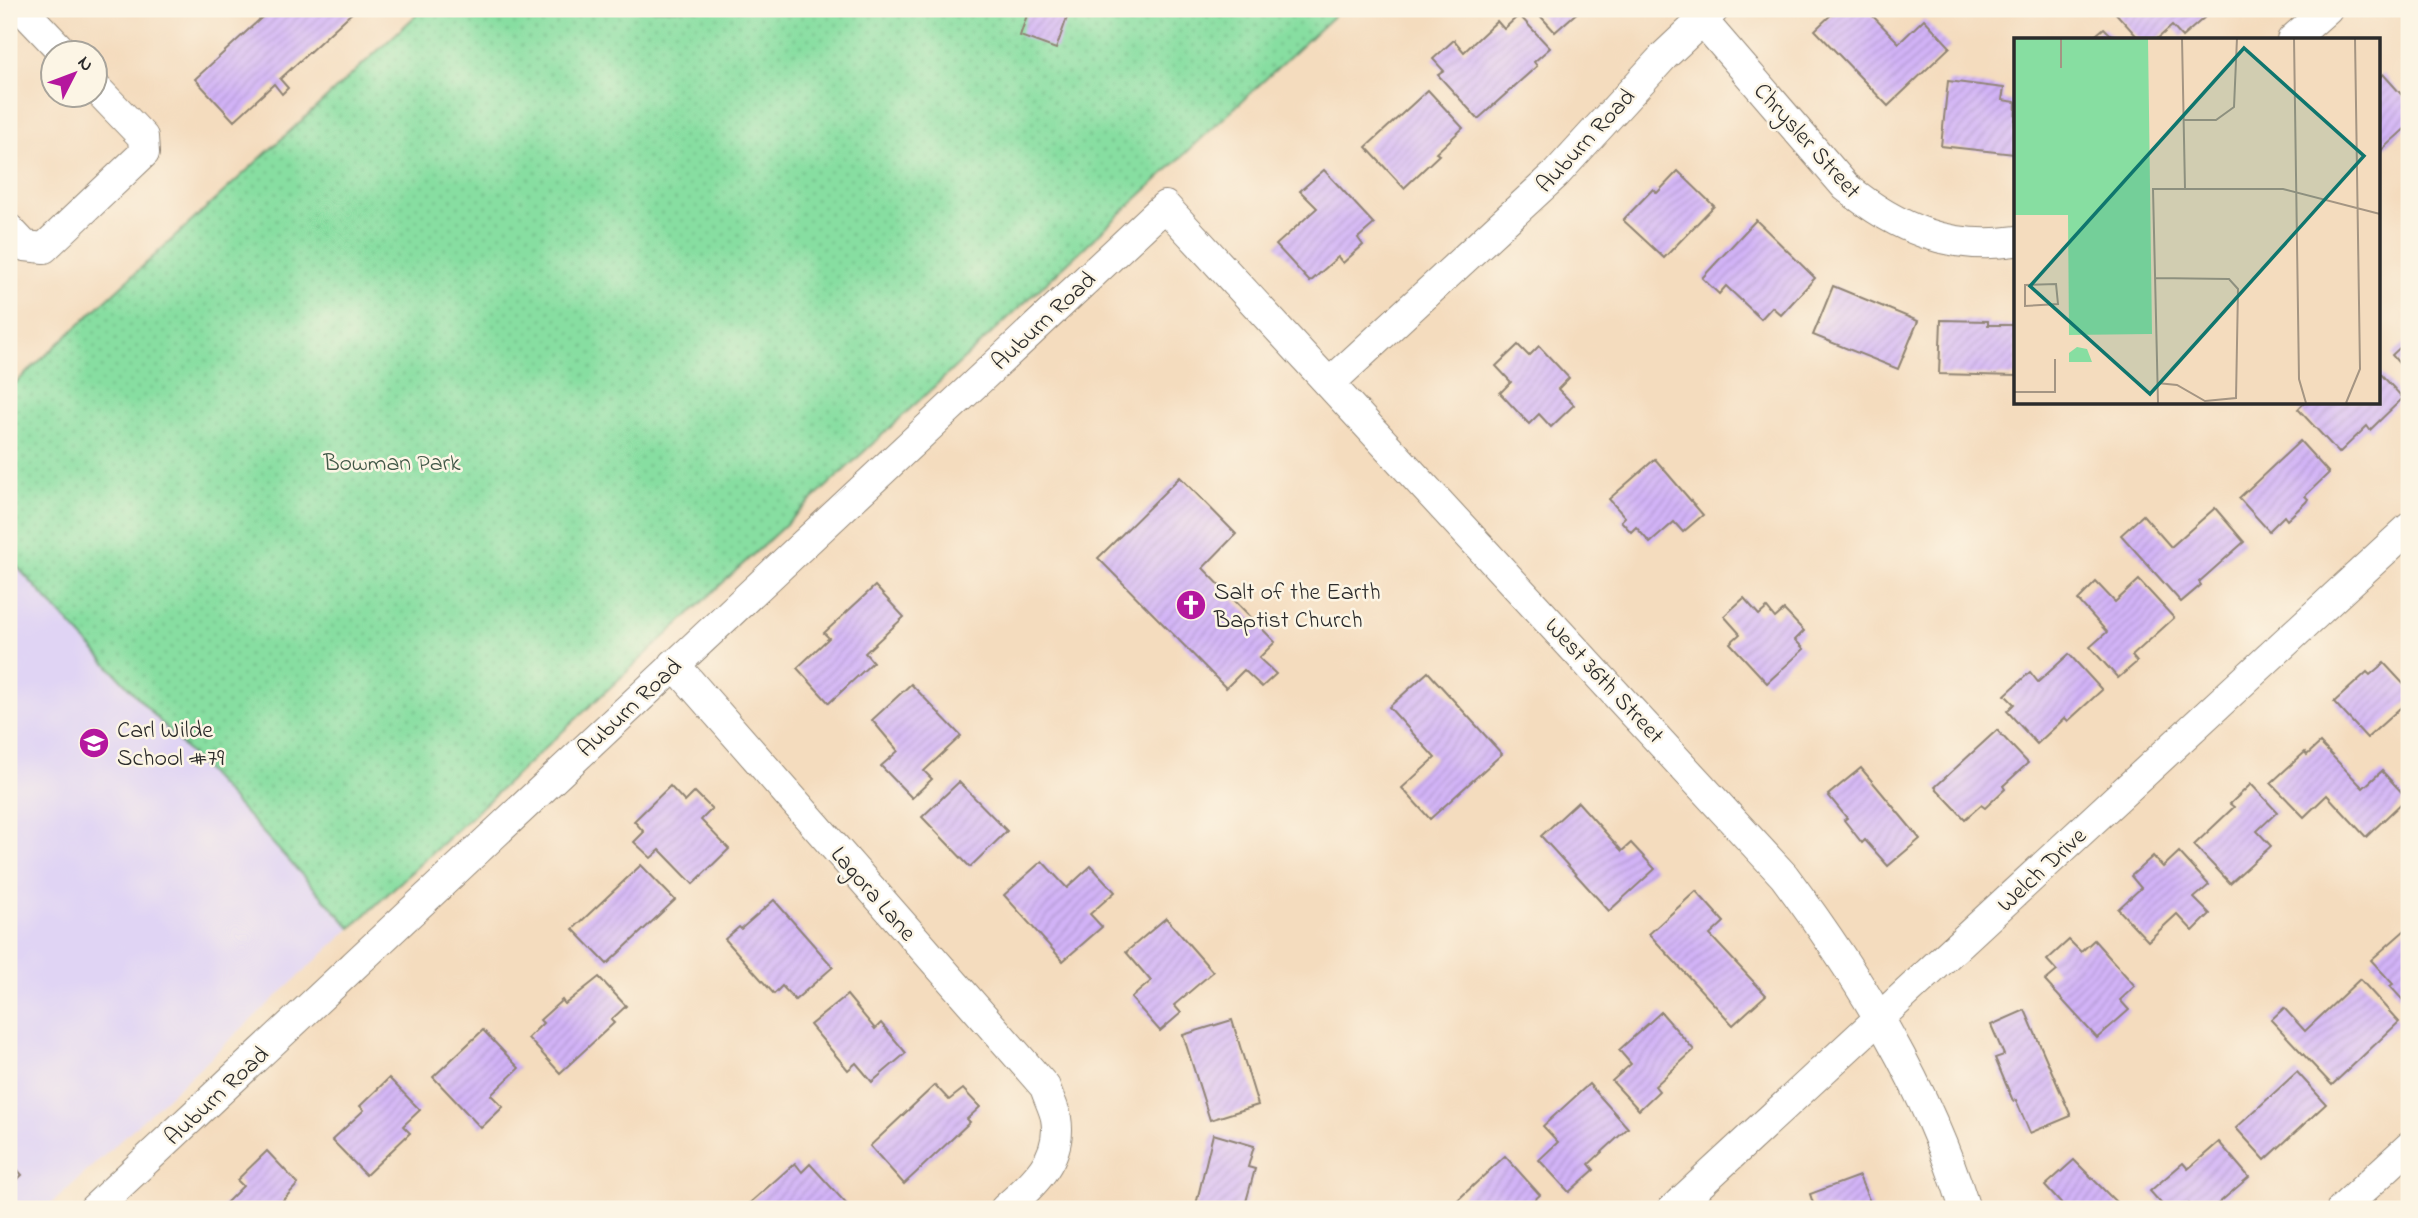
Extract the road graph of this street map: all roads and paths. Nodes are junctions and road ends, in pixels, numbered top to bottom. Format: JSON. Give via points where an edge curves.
{"nodes":[{"id":1,"x":22,"y":9,"type":"edge"},
{"id":2,"x":2327,"y":9,"type":"edge"},
{"id":3,"x":1708,"y":14,"type":"edge"},
{"id":4,"x":50,"y":38,"type":"edge"},
{"id":5,"x":2294,"y":38,"type":"edge"},
{"id":6,"x":108,"y":101,"type":"edge"},
{"id":7,"x":1165,"y":206,"type":"joint"},
{"id":8,"x":9,"y":229,"type":"edge"},
{"id":9,"x":2014,"y":241,"type":"edge"},
{"id":10,"x":1330,"y":383,"type":"junction"},
{"id":11,"x":2409,"y":528,"type":"edge"},
{"id":12,"x":674,"y":664,"type":"junction"},
{"id":13,"x":1880,"y":1018,"type":"junction"},
{"id":14,"x":2409,"y":1147,"type":"edge"},
{"id":15,"x":96,"y":1209,"type":"edge"},
{"id":16,"x":1005,"y":1209,"type":"edge"},
{"id":17,"x":1673,"y":1209,"type":"edge"},
{"id":18,"x":1965,"y":1209,"type":"edge"},
{"id":19,"x":2342,"y":1209,"type":"edge"}],
"edges":[{"from":1,"to":4,"type":"street"},
{"from":2,"to":5,"type":"street"},
{"from":3,"to":9,"type":"street","name":"Chrysler Street","via":[[1846,187],[1872,208],[1934,237],[1985,244]]},
{"from":3,"to":10,"type":"street","name":"Auburn Road","via":[[1555,175]]},
{"from":6,"to":8,"type":"street","via":[[143,137],[144,153],[44,248],[25,246]]},
{"from":7,"to":10,"type":"street","name":"West 36th Street"},
{"from":7,"to":12,"type":"street","name":"Auburn Road"},
{"from":10,"to":13,"type":"street","name":"West 36th Street","via":[[1784,876],[1825,930]]},
{"from":11,"to":13,"type":"street","name":"Welch Drive"},
{"from":12,"to":15,"type":"street","name":"Auburn Road"},
{"from":12,"to":16,"type":"street","name":"Lagora Lane","via":[[1045,1087],[1057,1130],[1053,1150],[1043,1172]]},
{"from":13,"to":17,"type":"street","name":"Welch Drive"},
{"from":13,"to":18,"type":"street","name":"West 36th Street","via":[[1926,1107]]},
{"from":14,"to":19,"type":"street"}]}
